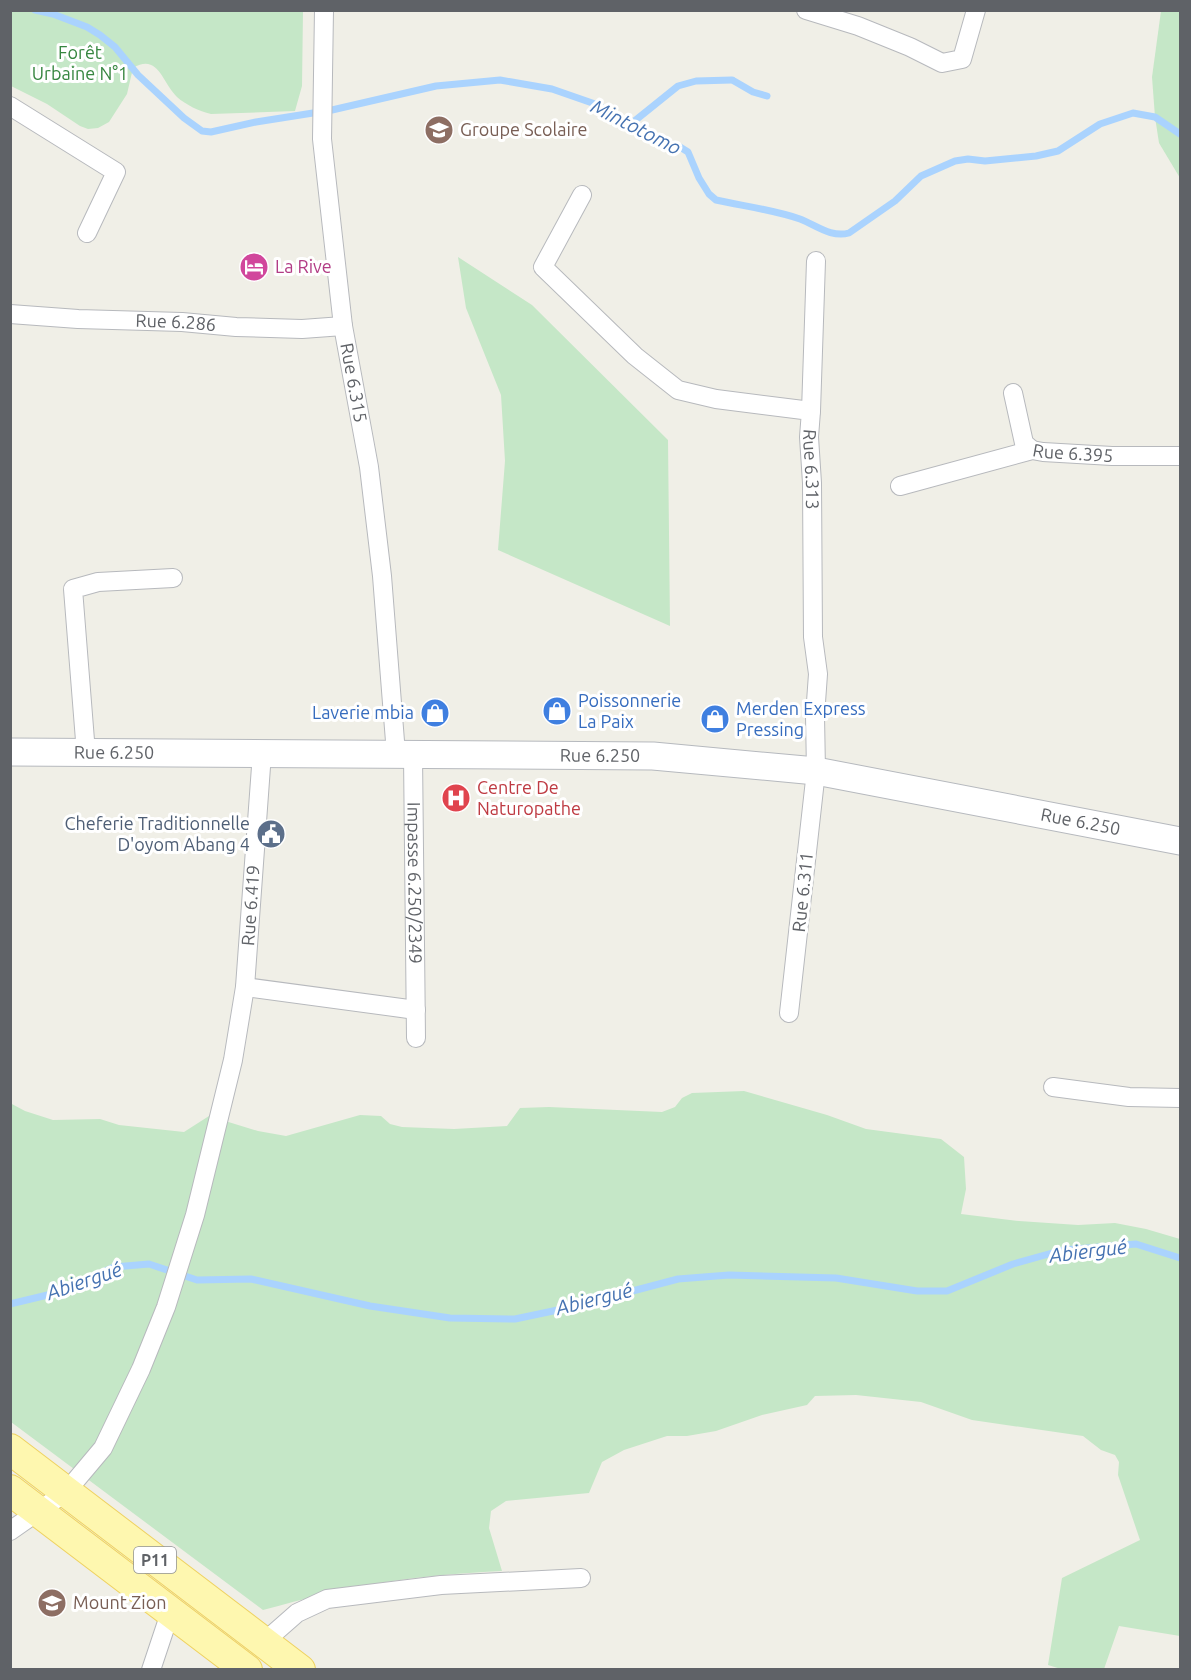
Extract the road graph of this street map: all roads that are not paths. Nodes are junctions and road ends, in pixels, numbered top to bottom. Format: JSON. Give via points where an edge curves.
{"nodes":[{"id":1,"x":324,"y":10,"type":"edge"},
{"id":2,"x":806,"y":10,"type":"edge"},
{"id":3,"x":976,"y":10,"type":"edge"},
{"id":4,"x":10,"y":106,"type":"edge"},
{"id":5,"x":582,"y":195,"type":"dead end"},
{"id":6,"x":87,"y":233,"type":"dead end"},
{"id":7,"x":816,"y":261,"type":"dead end"},
{"id":8,"x":10,"y":314,"type":"edge"},
{"id":9,"x":343,"y":326,"type":"junction"},
{"id":10,"x":1013,"y":393,"type":"dead end"},
{"id":11,"x":811,"y":411,"type":"junction"},
{"id":12,"x":1032,"y":450,"type":"junction"},
{"id":13,"x":1180,"y":456,"type":"edge"},
{"id":14,"x":900,"y":486,"type":"dead end"},
{"id":15,"x":173,"y":578,"type":"dead end"},
{"id":16,"x":10,"y":752,"type":"edge"},
{"id":17,"x":86,"y":753,"type":"junction"},
{"id":18,"x":262,"y":753,"type":"junction"},
{"id":19,"x":405,"y":755,"type":"junction"},
{"id":20,"x":816,"y":771,"type":"junction"},
{"id":21,"x":1180,"y":841,"type":"edge"},
{"id":22,"x":245,"y":987,"type":"junction"},
{"id":23,"x":416,"y":1010,"type":"junction"},
{"id":24,"x":789,"y":1013,"type":"dead end"},
{"id":25,"x":416,"y":1038,"type":"dead end"},
{"id":26,"x":1053,"y":1088,"type":"dead end"},
{"id":27,"x":1180,"y":1098,"type":"edge"},
{"id":28,"x":10,"y":1449,"type":"edge"},
{"id":29,"x":10,"y":1490,"type":"edge"},
{"id":30,"x":66,"y":1492,"type":"junction"},
{"id":31,"x":39,"y":1512,"type":"junction"},
{"id":32,"x":10,"y":1531,"type":"edge"},
{"id":33,"x":581,"y":1578,"type":"dead end"},
{"id":34,"x":171,"y":1610,"type":"junction"},
{"id":35,"x":264,"y":1642,"type":"junction"},
{"id":36,"x":151,"y":1670,"type":"edge"},
{"id":37,"x":247,"y":1670,"type":"edge"},
{"id":38,"x":300,"y":1670,"type":"edge"}],
"edges":[{"from":1,"to":9,"type":"street","name":"Rue 6.315","via":[[322,139]]},
{"from":2,"to":3,"type":"street","via":[[858,26],[942,63],[962,60]]},
{"from":4,"to":6,"type":"street","via":[[116,172]]},
{"from":5,"to":11,"type":"street","name":"Rue 6.313","via":[[543,267],[635,356],[678,390]]},
{"from":7,"to":11,"type":"street"},
{"from":8,"to":9,"type":"street","name":"Rue 6.286","via":[[236,327]]},
{"from":9,"to":19,"type":"street","name":"Rue 6.315","via":[[369,467]]},
{"from":10,"to":12,"type":"street","via":[[1024,443]]},
{"from":11,"to":20,"type":"street","name":"Rue 6.313","via":[[813,637],[818,674]]},
{"from":12,"to":13,"type":"street","name":"Rue 6.395"},
{"from":12,"to":14,"type":"street","name":"Rue 6.395"},
{"from":15,"to":17,"type":"street","via":[[98,582],[73,589]]},
{"from":16,"to":17,"type":"main road","name":"Rue 6.250"},
{"from":17,"to":18,"type":"main road","name":"Rue 6.250"},
{"from":18,"to":19,"type":"main road","name":"Rue 6.250"},
{"from":18,"to":22,"type":"street","name":"Rue 6.419"},
{"from":19,"to":20,"type":"main road","name":"Rue 6.250","via":[[653,756]]},
{"from":19,"to":23,"type":"street","name":"Impasse 6.250/2349"},
{"from":20,"to":21,"type":"main road","name":"Rue 6.250"},
{"from":20,"to":24,"type":"street","name":"Rue 6.311"},
{"from":22,"to":23,"type":"street"},
{"from":22,"to":30,"type":"street","name":"Rue 6.419","via":[[233,1060],[195,1215],[166,1307],[103,1448]]},
{"from":23,"to":25,"type":"street","name":"Impasse 6.250/2349"},
{"from":26,"to":27,"type":"street","via":[[1129,1097]]},
{"from":28,"to":30,"type":"main road","number":"P11"},
{"from":29,"to":31,"type":"main road","number":"P11"},
{"from":30,"to":31,"type":"street","name":"Rue 6.419"},
{"from":30,"to":35,"type":"main road","number":"P11"},
{"from":31,"to":32,"type":"street","name":"Rue 6.419"},
{"from":31,"to":34,"type":"main road","number":"P11"},
{"from":33,"to":35,"type":"street","via":[[441,1585],[327,1599],[297,1613]]},
{"from":34,"to":36,"type":"street"},
{"from":34,"to":37,"type":"main road","number":"P11"},
{"from":35,"to":38,"type":"main road","number":"P11"}]}
